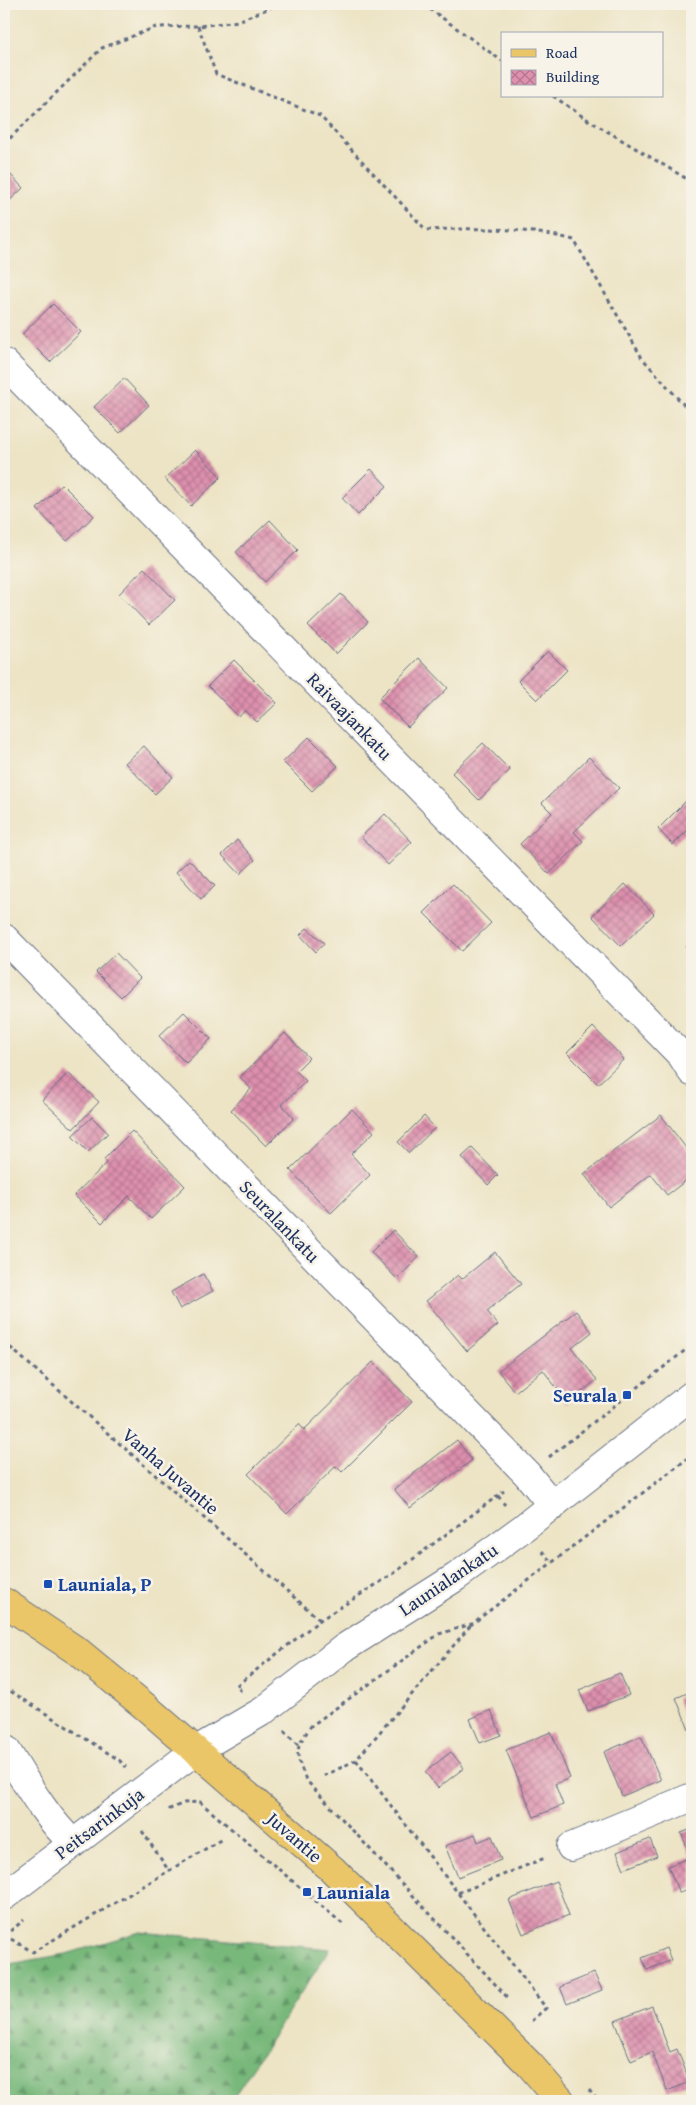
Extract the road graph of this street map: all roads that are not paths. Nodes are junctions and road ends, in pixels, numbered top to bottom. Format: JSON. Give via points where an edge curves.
{"nodes":[{"id":1,"x":4,"y":363,"type":"edge"},
{"id":2,"x":4,"y":938,"type":"edge"},
{"id":3,"x":692,"y":1072,"type":"edge"},
{"id":4,"x":692,"y":1395,"type":"edge"},
{"id":5,"x":553,"y":1506,"type":"junction"},
{"id":6,"x":4,"y":1602,"type":"edge"},
{"id":7,"x":4,"y":1750,"type":"edge"},
{"id":8,"x":195,"y":1751,"type":"junction"},
{"id":9,"x":692,"y":1797,"type":"edge"},
{"id":10,"x":73,"y":1843,"type":"junction"},
{"id":11,"x":571,"y":1847,"type":"road end"},
{"id":12,"x":4,"y":1896,"type":"edge"},
{"id":13,"x":561,"y":2101,"type":"edge"}],
"edges":[{"from":1,"to":3,"type":"street","name":"Raivaajankatu","via":[[682,1056]]},
{"from":2,"to":5,"type":"street","name":"Seuralankatu","via":[[527,1474]]},
{"from":4,"to":5,"type":"street","name":"Launialankatu"},
{"from":5,"to":8,"type":"street","name":"Launialankatu","via":[[456,1577],[344,1648],[263,1711]]},
{"from":6,"to":8,"type":"main road","name":"Juvantie","via":[[80,1653]]},
{"from":7,"to":10,"type":"street","via":[[54,1823]]},
{"from":8,"to":10,"type":"street","name":"Peitsarinkuja"},
{"from":8,"to":13,"type":"main road","name":"Juvantie","via":[[332,1869],[530,2065]]},
{"from":9,"to":11,"type":"street"},
{"from":10,"to":12,"type":"street","name":"Peitsarinkuja"}]}
